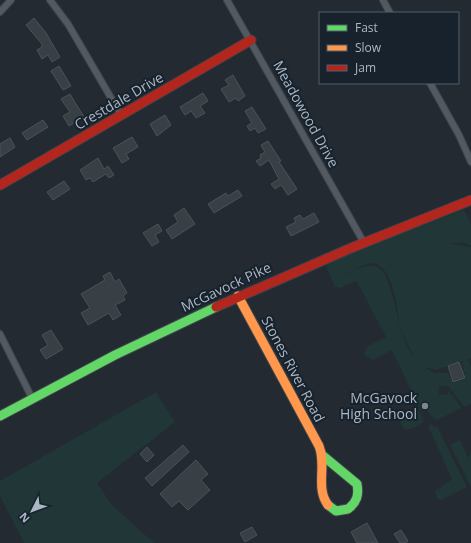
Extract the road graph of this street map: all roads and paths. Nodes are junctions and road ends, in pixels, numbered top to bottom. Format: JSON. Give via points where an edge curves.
{"nodes":[{"id":1,"x":11,"y":0,"type":"edge"},
{"id":2,"x":50,"y":0,"type":"edge"},
{"id":3,"x":227,"y":0,"type":"edge"},
{"id":4,"x":383,"y":0,"type":"edge"},
{"id":5,"x":0,"y":12,"type":"edge"},
{"id":6,"x":389,"y":12,"type":"edge"},
{"id":7,"x":251,"y":40,"type":"junction"},
{"id":8,"x":431,"y":84,"type":"edge"},
{"id":9,"x":121,"y":115,"type":"junction"},
{"id":10,"x":471,"y":162,"type":"edge"},
{"id":11,"x":0,"y":185,"type":"edge"},
{"id":12,"x":471,"y":200,"type":"edge"},
{"id":13,"x":363,"y":241,"type":"junction"},
{"id":14,"x":238,"y":296,"type":"junction"},
{"id":15,"x":0,"y":334,"type":"edge"},
{"id":16,"x":32,"y":398,"type":"junction"},
{"id":17,"x":0,"y":416,"type":"edge"},
{"id":18,"x":322,"y":455,"type":"junction"}],
"edges":[{"from":1,"to":5,"type":"street"},
{"from":2,"to":9,"type":"street","via":[[68,24]]},
{"from":3,"to":7,"type":"street","name":"Meadowood Drive"},
{"from":4,"to":6,"type":"street"},
{"from":7,"to":9,"type":"street","name":"Crestdale Drive"},
{"from":7,"to":13,"type":"street","name":"Meadowood Drive"},
{"from":8,"to":10,"type":"street"},
{"from":9,"to":11,"type":"street","name":"Crestdale Drive"},
{"from":12,"to":13,"type":"street","name":"McGavock Pike"},
{"from":13,"to":14,"type":"street","name":"McGavock Pike"},
{"from":14,"to":16,"type":"street","name":"McGavock Pike"},
{"from":14,"to":18,"type":"street","name":"Stones River Road"},
{"from":15,"to":16,"type":"street"},
{"from":16,"to":17,"type":"street","name":"McGavock Pike"},
{"from":18,"to":18,"type":"street","via":[[325,501],[329,507],[336,510],[350,509],[359,498],[357,484]]}]}
